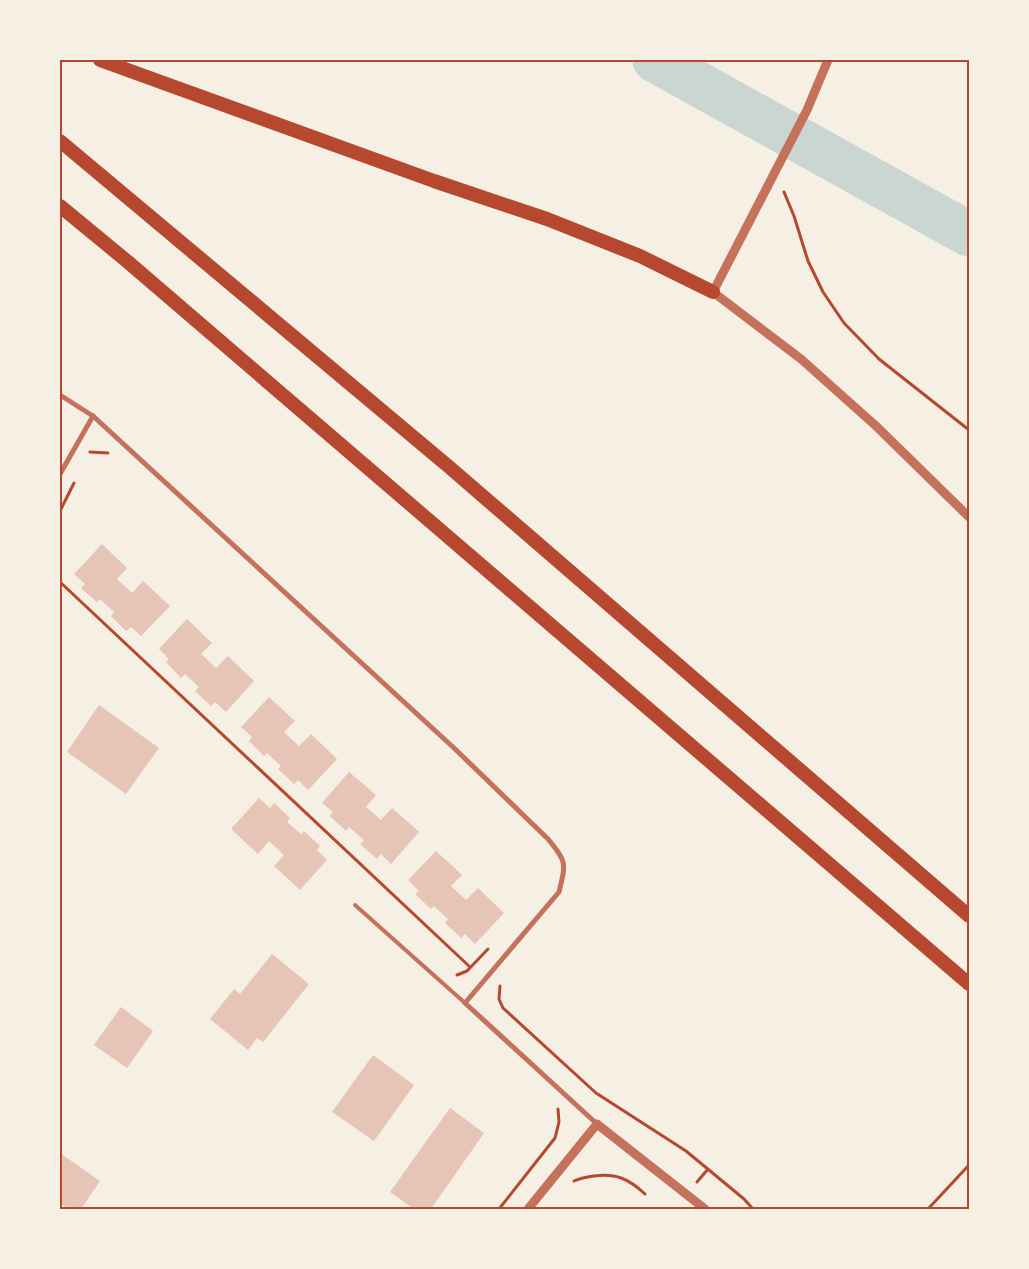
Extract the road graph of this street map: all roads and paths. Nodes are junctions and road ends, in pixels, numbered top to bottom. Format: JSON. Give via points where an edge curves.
{"nodes":[{"id":1,"x":100,"y":60,"type":"edge"},
{"id":2,"x":828,"y":60,"type":"edge"},
{"id":3,"x":60,"y":141,"type":"edge"},
{"id":4,"x":775,"y":170,"type":"junction"},
{"id":5,"x":60,"y":206,"type":"edge"},
{"id":6,"x":713,"y":292,"type":"junction"},
{"id":7,"x":60,"y":395,"type":"edge"},
{"id":8,"x":93,"y":416,"type":"junction"},
{"id":9,"x":969,"y":430,"type":"edge"},
{"id":10,"x":76,"y":444,"type":"junction"},
{"id":11,"x":115,"y":455,"type":"dead end"},
{"id":12,"x":60,"y":474,"type":"edge"},
{"id":13,"x":969,"y":517,"type":"edge"},
{"id":14,"x":60,"y":582,"type":"edge"},
{"id":15,"x":355,"y":905,"type":"dead end"},
{"id":16,"x":969,"y":916,"type":"edge"},
{"id":17,"x":491,"y":946,"type":"dead end"},
{"id":18,"x":470,"y":967,"type":"junction"},
{"id":19,"x":452,"y":974,"type":"dead end"},
{"id":20,"x":501,"y":981,"type":"dead end"},
{"id":21,"x":969,"y":984,"type":"edge"},
{"id":22,"x":465,"y":1003,"type":"junction"},
{"id":23,"x":555,"y":1103,"type":"dead end"},
{"id":24,"x":597,"y":1124,"type":"junction"},
{"id":25,"x":969,"y":1165,"type":"edge"},
{"id":26,"x":568,"y":1184,"type":"dead end"},
{"id":27,"x":645,"y":1194,"type":"dead end"},
{"id":28,"x":218,"y":1209,"type":"edge"},
{"id":29,"x":231,"y":1209,"type":"edge"},
{"id":30,"x":499,"y":1209,"type":"edge"},
{"id":31,"x":528,"y":1209,"type":"edge"},
{"id":32,"x":705,"y":1209,"type":"edge"},
{"id":33,"x":753,"y":1209,"type":"edge"},
{"id":34,"x":928,"y":1209,"type":"edge"}],
"edges":[{"from":1,"to":6,"type":"highway","via":[[547,219],[640,256]]},
{"from":2,"to":4,"type":"street","via":[[807,110]]},
{"from":3,"to":16,"type":"highway","via":[[448,466]]},
{"from":4,"to":6,"type":"street"},
{"from":4,"to":9,"type":"path","via":[[808,262],[844,323],[879,359]]},
{"from":5,"to":21,"type":"highway"},
{"from":6,"to":13,"type":"street","via":[[801,359],[876,426]]},
{"from":7,"to":8,"type":"street"},
{"from":8,"to":10,"type":"street"},
{"from":8,"to":22,"type":"street","via":[[446,742],[561,855],[564,869],[559,892]]},
{"from":10,"to":11,"type":"path","via":[[93,453],[105,451]]},
{"from":10,"to":12,"type":"street"},
{"from":14,"to":18,"type":"path"},
{"from":15,"to":22,"type":"lane"},
{"from":17,"to":18,"type":"path"},
{"from":18,"to":19,"type":"path","via":[[457,976]]},
{"from":20,"to":33,"type":"path","via":[[499,999],[504,1008],[589,1086],[686,1151]]},
{"from":22,"to":24,"type":"street"},
{"from":23,"to":30,"type":"path","via":[[560,1122],[554,1138]]},
{"from":24,"to":31,"type":"street"},
{"from":24,"to":32,"type":"street"},
{"from":25,"to":34,"type":"path"},
{"from":26,"to":27,"type":"path","via":[[585,1177],[618,1176],[634,1183]]},
{"from":28,"to":29,"type":"lane"}]}
